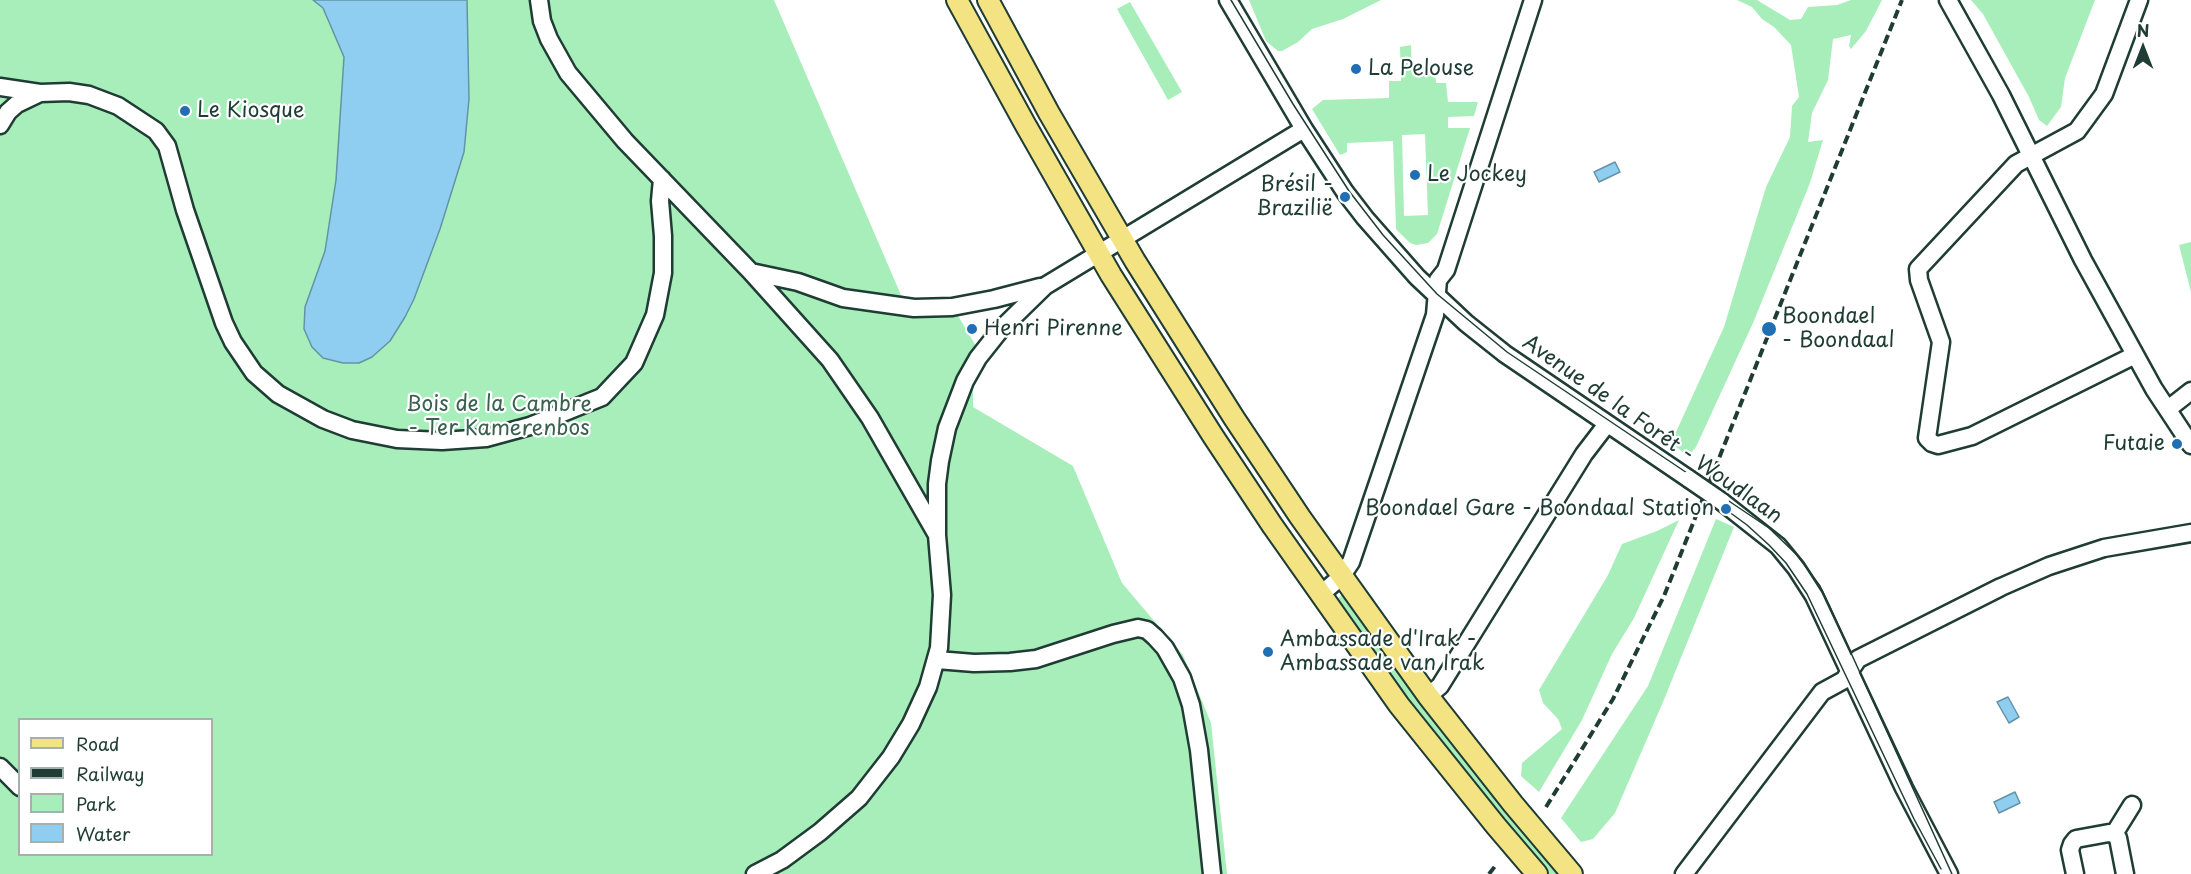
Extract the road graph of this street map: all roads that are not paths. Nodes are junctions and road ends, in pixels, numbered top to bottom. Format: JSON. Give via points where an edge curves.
{"nodes":[{"id":1,"x":539,"y":0,"type":"edge"},
{"id":2,"x":957,"y":0,"type":"edge"},
{"id":3,"x":988,"y":0,"type":"edge"},
{"id":4,"x":1228,"y":0,"type":"edge"},
{"id":5,"x":1533,"y":0,"type":"edge"},
{"id":6,"x":1947,"y":0,"type":"edge"},
{"id":7,"x":2139,"y":0,"type":"edge"},
{"id":8,"x":0,"y":90,"type":"edge"},
{"id":9,"x":40,"y":93,"type":"junction"},
{"id":10,"x":1,"y":123,"type":"edge"},
{"id":11,"x":1304,"y":129,"type":"junction"},
{"id":12,"x":2031,"y":155,"type":"junction"},
{"id":13,"x":662,"y":178,"type":"junction"},
{"id":14,"x":1122,"y":239,"type":"junction"},
{"id":15,"x":1098,"y":253,"type":"junction"},
{"id":16,"x":751,"y":272,"type":"junction"},
{"id":17,"x":1045,"y":286,"type":"junction"},
{"id":18,"x":1437,"y":297,"type":"junction"},
{"id":19,"x":984,"y":301,"type":"junction"},
{"id":20,"x":1001,"y":328,"type":"junction"},
{"id":21,"x":2135,"y":355,"type":"junction"},
{"id":22,"x":2191,"y":391,"type":"edge"},
{"id":23,"x":2168,"y":409,"type":"junction"},
{"id":24,"x":1607,"y":424,"type":"junction"},
{"id":25,"x":2191,"y":445,"type":"edge"},
{"id":26,"x":2191,"y":533,"type":"edge"},
{"id":27,"x":937,"y":535,"type":"junction"},
{"id":28,"x":1341,"y":577,"type":"junction"},
{"id":29,"x":1321,"y":594,"type":"junction"},
{"id":30,"x":937,"y":660,"type":"junction"},
{"id":31,"x":1850,"y":670,"type":"junction"},
{"id":32,"x":1428,"y":696,"type":"junction"},
{"id":33,"x":0,"y":767,"type":"edge"},
{"id":34,"x":18,"y":785,"type":"edge"},
{"id":35,"x":2132,"y":805,"type":"dead end"},
{"id":36,"x":2114,"y":834,"type":"junction"},
{"id":37,"x":755,"y":874,"type":"edge"},
{"id":38,"x":1212,"y":874,"type":"edge"},
{"id":39,"x":1537,"y":874,"type":"edge"},
{"id":40,"x":1572,"y":874,"type":"edge"},
{"id":41,"x":1684,"y":874,"type":"edge"},
{"id":42,"x":1949,"y":874,"type":"edge"},
{"id":43,"x":2075,"y":874,"type":"edge"},
{"id":44,"x":2125,"y":874,"type":"edge"}],
"edges":[{"from":1,"to":13,"type":"street","via":[[549,39],[568,73]]},
{"from":2,"to":15,"type":"main road"},
{"from":3,"to":14,"type":"main road"},
{"from":4,"to":11,"type":"street","name":"Avenue de la Forêt - Woudlaan"},
{"from":5,"to":18,"type":"street","via":[[1446,270],[1438,280]]},
{"from":6,"to":12,"type":"street"},
{"from":7,"to":12,"type":"street","via":[[2104,94],[2077,130]]},
{"from":8,"to":9,"type":"street"},
{"from":8,"to":10,"type":"street"},
{"from":9,"to":10,"type":"street","via":[[17,104]]},
{"from":9,"to":13,"type":"street","via":[[69,92],[106,100],[156,131],[167,146],[224,323],[254,374],[278,394],[323,419],[352,430],[397,439],[486,438],[602,398],[634,363],[655,315],[663,273]]},
{"from":11,"to":14,"type":"street"},
{"from":11,"to":18,"type":"street","name":"Avenue de la Forêt - Woudlaan","via":[[1365,218]]},
{"from":12,"to":21,"type":"street"},
{"from":12,"to":21,"type":"street","via":[[2016,164],[1918,269],[1941,342],[1927,438],[1938,445],[1972,436]]},
{"from":13,"to":16,"type":"street"},
{"from":14,"to":15,"type":"street"},
{"from":14,"to":28,"type":"main road","via":[[1234,418]]},
{"from":15,"to":17,"type":"street"},
{"from":15,"to":29,"type":"main road","via":[[1213,436]]},
{"from":16,"to":19,"type":"street","via":[[798,282],[843,298],[885,305],[952,307]]},
{"from":16,"to":27,"type":"street","via":[[830,360],[870,418]]},
{"from":17,"to":19,"type":"street"},
{"from":17,"to":20,"type":"street"},
{"from":18,"to":24,"type":"street","name":"Avenue de la Forêt - Woudlaan","via":[[1505,354]]},
{"from":18,"to":28,"type":"street","via":[[1436,315],[1351,562]]},
{"from":19,"to":20,"type":"street"},
{"from":20,"to":27,"type":"street","via":[[965,381],[947,428],[937,484]]},
{"from":21,"to":23,"type":"street"},
{"from":22,"to":23,"type":"street"},
{"from":23,"to":25,"type":"street"},
{"from":24,"to":31,"type":"street","name":"Avenue de la Forêt - Woudlaan","bridge":true,"via":[[1769,538],[1814,596]]},
{"from":24,"to":32,"type":"street","via":[[1584,453],[1440,686]]},
{"from":26,"to":31,"type":"street","via":[[2104,548],[2049,566],[1858,659]]},
{"from":27,"to":30,"type":"street","via":[[942,631]]},
{"from":28,"to":29,"type":"street"},
{"from":28,"to":32,"type":"main road"},
{"from":29,"to":39,"type":"main road","via":[[1399,705]]},
{"from":30,"to":37,"type":"street","via":[[911,724],[858,798],[782,860]]},
{"from":30,"to":38,"type":"street","via":[[974,663],[1036,659],[1113,634],[1138,628],[1147,630],[1165,648],[1182,678],[1191,705]]},
{"from":31,"to":41,"type":"street","via":[[1844,680],[1822,692]]},
{"from":31,"to":42,"type":"street","name":"Avenue de la Forêt - Woudlaan"},
{"from":32,"to":40,"type":"main road"},
{"from":33,"to":34,"type":"street"},
{"from":35,"to":36,"type":"street"},
{"from":36,"to":43,"type":"street","via":[[2076,839],[2070,850]]},
{"from":36,"to":44,"type":"street"}]}
